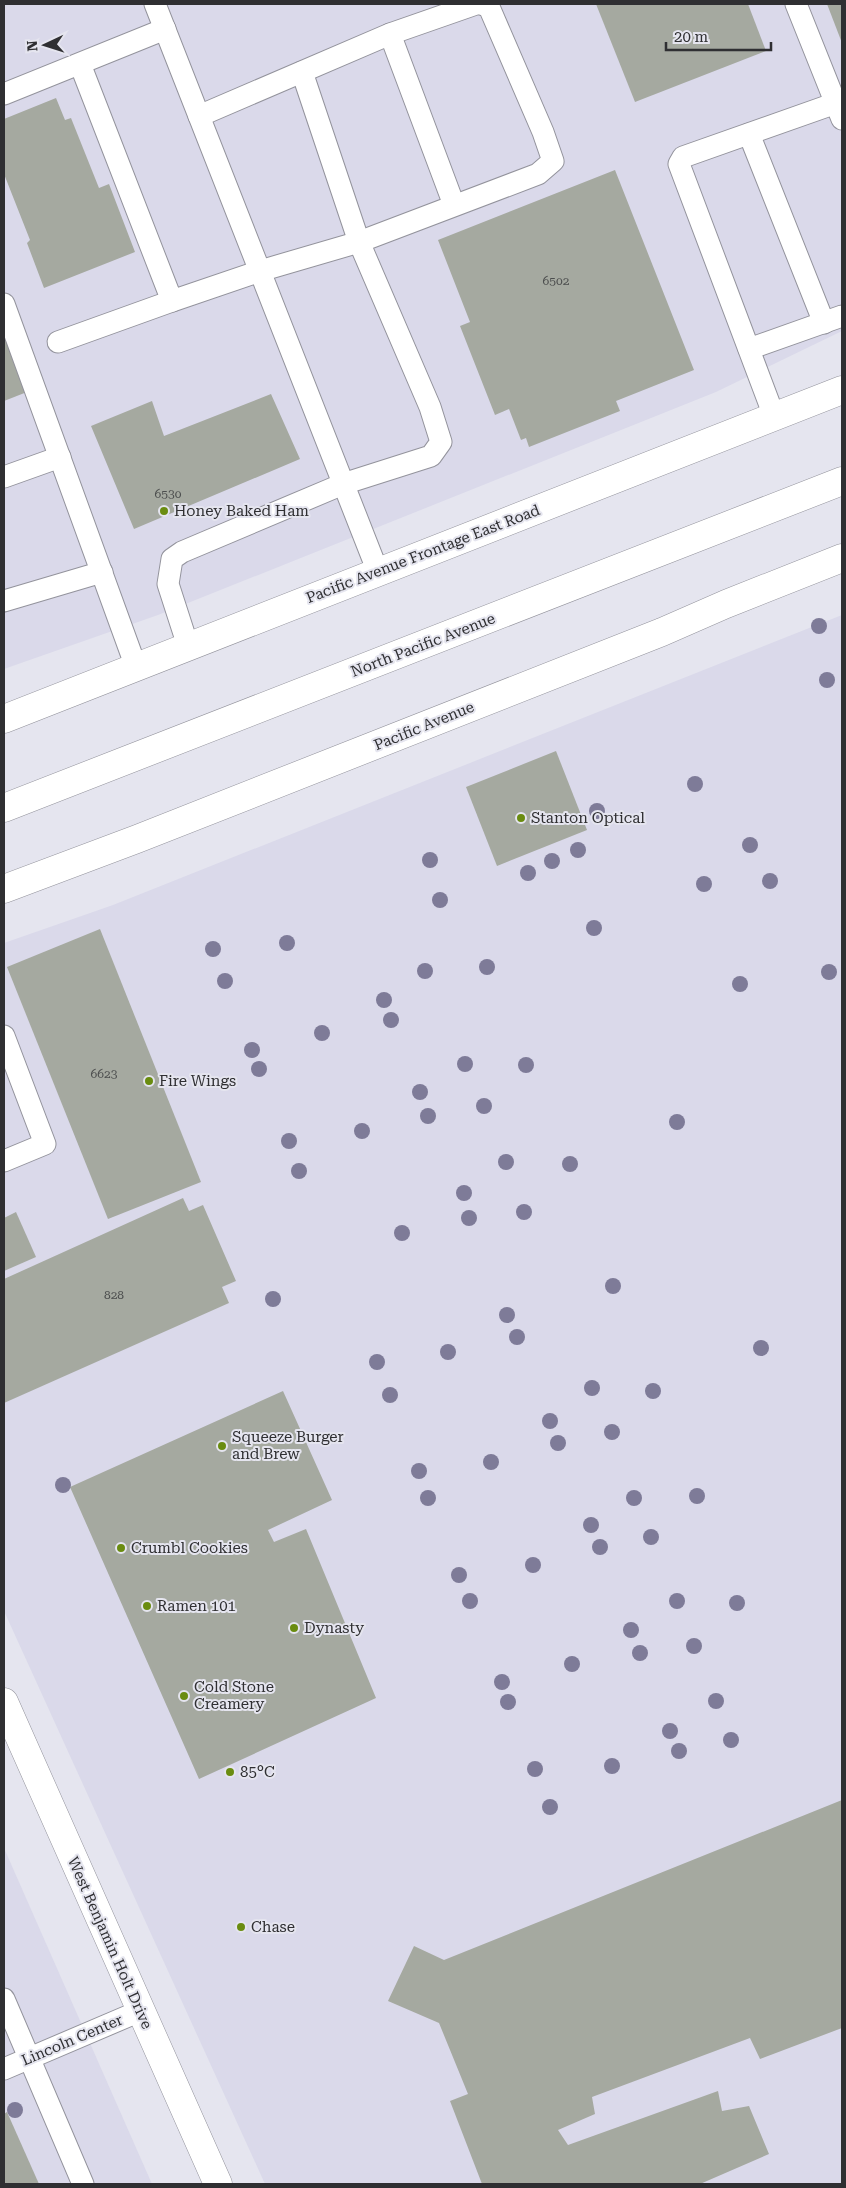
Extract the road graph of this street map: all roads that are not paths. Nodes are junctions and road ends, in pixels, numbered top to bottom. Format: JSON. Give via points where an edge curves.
{"nodes":[{"id":1,"x":155,"y":4,"type":"edge"},
{"id":2,"x":476,"y":4,"type":"edge"},
{"id":3,"x":481,"y":4,"type":"edge"},
{"id":4,"x":796,"y":4,"type":"edge"},
{"id":5,"x":165,"y":29,"type":"junction"},
{"id":6,"x":390,"y":34,"type":"junction"},
{"id":7,"x":80,"y":64,"type":"junction"},
{"id":8,"x":302,"y":72,"type":"junction"},
{"id":9,"x":4,"y":94,"type":"edge"},
{"id":10,"x":838,"y":98,"type":"edge"},
{"id":11,"x":199,"y":116,"type":"junction"},
{"id":12,"x":749,"y":134,"type":"junction"},
{"id":13,"x":454,"y":205,"type":"junction"},
{"id":14,"x":358,"y":242,"type":"junction"},
{"id":15,"x":260,"y":271,"type":"junction"},
{"id":16,"x":172,"y":301,"type":"junction"},
{"id":17,"x":4,"y":304,"type":"edge"},
{"id":18,"x":833,"y":319,"type":"edge"},
{"id":19,"x":58,"y":342,"type":"dead end"},
{"id":20,"x":749,"y":350,"type":"junction"},
{"id":21,"x":842,"y":390,"type":"edge"},
{"id":22,"x":774,"y":416,"type":"junction"},
{"id":23,"x":60,"y":457,"type":"junction"},
{"id":24,"x":4,"y":477,"type":"edge"},
{"id":25,"x":842,"y":481,"type":"edge"},
{"id":26,"x":344,"y":484,"type":"junction"},
{"id":27,"x":842,"y":558,"type":"edge"},
{"id":28,"x":102,"y":572,"type":"junction"},
{"id":29,"x":378,"y":572,"type":"junction"},
{"id":30,"x":4,"y":601,"type":"edge"},
{"id":31,"x":188,"y":646,"type":"junction"},
{"id":32,"x":136,"y":667,"type":"junction"},
{"id":33,"x":4,"y":719,"type":"edge"},
{"id":34,"x":4,"y":808,"type":"edge"},
{"id":35,"x":4,"y":889,"type":"edge"},
{"id":36,"x":4,"y":1036,"type":"edge"},
{"id":37,"x":4,"y":1161,"type":"edge"},
{"id":38,"x":4,"y":1702,"type":"edge"},
{"id":39,"x":4,"y":2000,"type":"edge"},
{"id":40,"x":140,"y":2011,"type":"junction"},
{"id":41,"x":30,"y":2058,"type":"junction"},
{"id":42,"x":4,"y":2069,"type":"edge"},
{"id":43,"x":83,"y":2184,"type":"edge"},
{"id":44,"x":218,"y":2184,"type":"edge"}],
"edges":[{"from":1,"to":5,"type":"lane"},
{"from":2,"to":6,"type":"lane"},
{"from":3,"to":13,"type":"lane","via":[[489,7],[553,161],[538,174]]},
{"from":4,"to":10,"type":"lane"},
{"from":5,"to":7,"type":"lane"},
{"from":5,"to":11,"type":"lane"},
{"from":6,"to":8,"type":"lane"},
{"from":6,"to":13,"type":"lane"},
{"from":7,"to":9,"type":"lane"},
{"from":7,"to":16,"type":"lane"},
{"from":8,"to":11,"type":"lane"},
{"from":8,"to":14,"type":"lane"},
{"from":10,"to":12,"type":"lane"},
{"from":11,"to":15,"type":"lane"},
{"from":12,"to":18,"type":"lane"},
{"from":12,"to":20,"type":"lane","via":[[683,157],[679,164]]},
{"from":13,"to":14,"type":"lane"},
{"from":14,"to":15,"type":"lane"},
{"from":14,"to":26,"type":"lane","via":[[430,407],[441,442],[431,456]]},
{"from":15,"to":16,"type":"lane"},
{"from":15,"to":26,"type":"lane"},
{"from":16,"to":19,"type":"lane"},
{"from":17,"to":23,"type":"lane"},
{"from":18,"to":20,"type":"lane"},
{"from":20,"to":22,"type":"lane"},
{"from":21,"to":22,"type":"main road","name":"Pacific Avenue Frontage East Road"},
{"from":22,"to":29,"type":"main road","name":"Pacific Avenue Frontage East Road"},
{"from":23,"to":24,"type":"lane"},
{"from":23,"to":28,"type":"lane"},
{"from":25,"to":34,"type":"main road","name":"North Pacific Avenue"},
{"from":26,"to":29,"type":"lane"},
{"from":26,"to":31,"type":"lane","via":[[172,559],[168,584]]},
{"from":27,"to":35,"type":"main road","name":"Pacific Avenue","via":[[146,836]]},
{"from":28,"to":30,"type":"lane"},
{"from":28,"to":32,"type":"lane"},
{"from":29,"to":31,"type":"main road","name":"Pacific Avenue Frontage East Road"},
{"from":31,"to":32,"type":"main road","name":"Pacific Avenue Frontage East Road"},
{"from":32,"to":33,"type":"main road","name":"Pacific Avenue Frontage East Road"},
{"from":36,"to":37,"type":"lane","via":[[45,1144]]},
{"from":38,"to":40,"type":"main road","name":"West Benjamin Holt Drive"},
{"from":39,"to":41,"type":"lane"},
{"from":40,"to":41,"type":"lane","name":"Lincoln Center"},
{"from":40,"to":44,"type":"main road","name":"West Benjamin Holt Drive"},
{"from":41,"to":42,"type":"lane","name":"Lincoln Center"},
{"from":41,"to":43,"type":"lane"}]}
